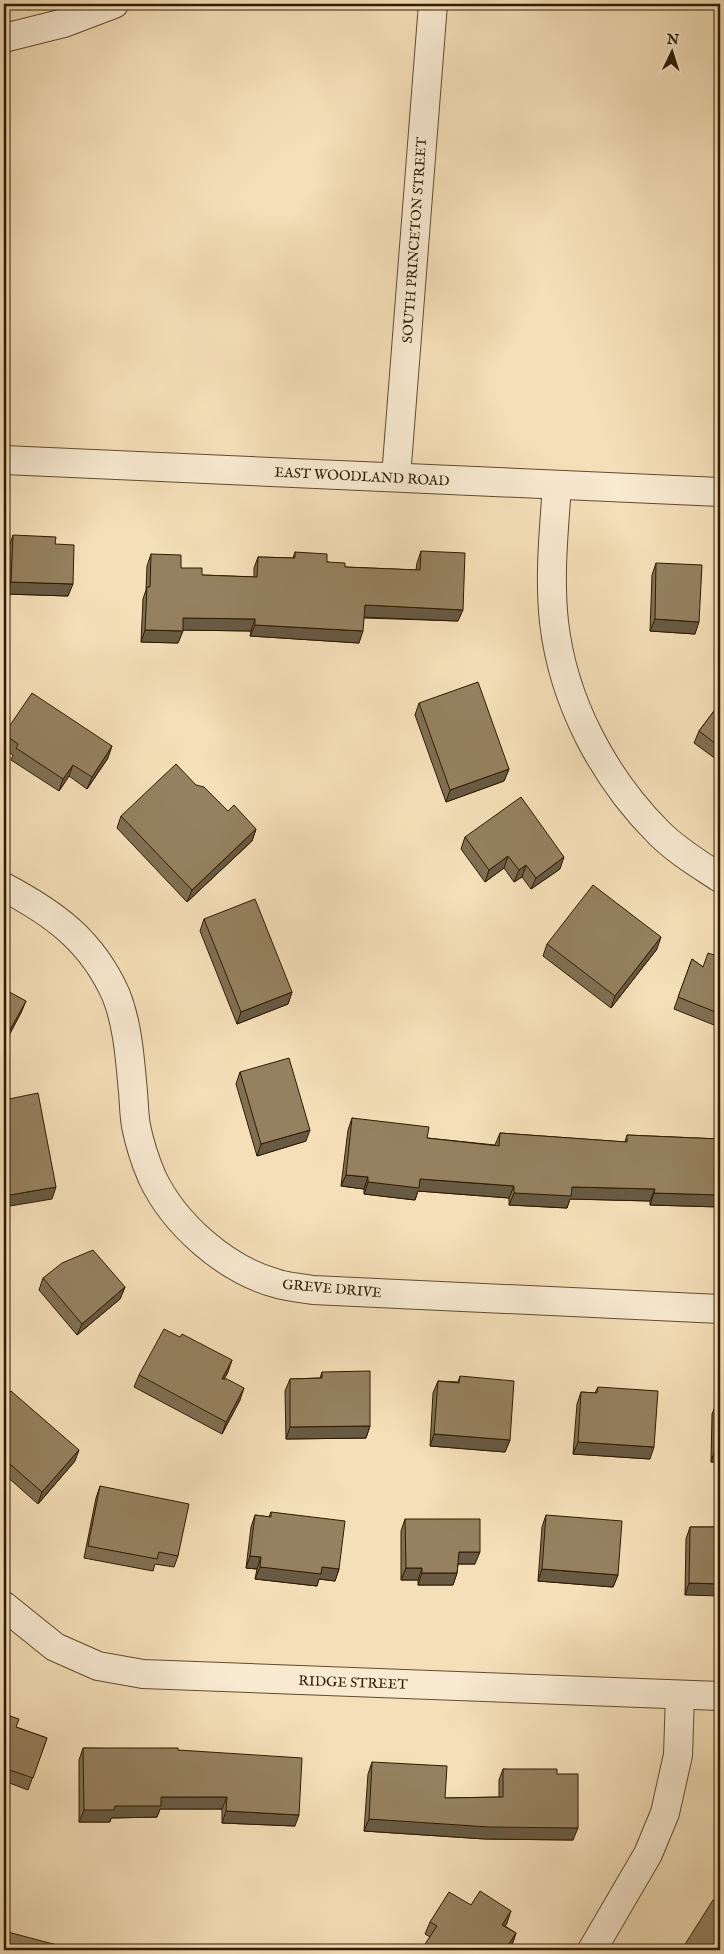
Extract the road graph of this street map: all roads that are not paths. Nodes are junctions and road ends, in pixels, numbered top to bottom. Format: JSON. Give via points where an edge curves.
{"nodes":[{"id":1,"x":114,"y":4,"type":"edge"},
{"id":2,"x":433,"y":4,"type":"edge"},
{"id":3,"x":4,"y":38,"type":"edge"},
{"id":4,"x":4,"y":460,"type":"edge"},
{"id":5,"x":396,"y":477,"type":"junction"},
{"id":6,"x":557,"y":485,"type":"junction"},
{"id":7,"x":720,"y":492,"type":"edge"},
{"id":8,"x":720,"y":878,"type":"edge"},
{"id":9,"x":4,"y":887,"type":"edge"},
{"id":10,"x":720,"y":1309,"type":"edge"},
{"id":11,"x":4,"y":1606,"type":"edge"},
{"id":12,"x":680,"y":1695,"type":"junction"},
{"id":13,"x":720,"y":1696,"type":"edge"},
{"id":14,"x":592,"y":1950,"type":"edge"}],
"edges":[{"from":1,"to":3,"type":"street","via":[[64,23]]},
{"from":2,"to":5,"type":"street","name":"SOUTH PRINCETON STREET"},
{"from":4,"to":5,"type":"street","name":"EAST WOODLAND ROAD"},
{"from":5,"to":6,"type":"street","name":"EAST WOODLAND ROAD"},
{"from":6,"to":7,"type":"street","name":"EAST WOODLAND ROAD"},
{"from":6,"to":8,"type":"street","via":[[552,568],[554,622],[564,670],[582,718],[618,786],[681,852]]},
{"from":9,"to":10,"type":"street","name":"GREVE DRIVE","via":[[37,905],[72,931],[103,972],[116,995],[123,1018],[136,1126],[152,1177],[175,1214],[204,1243],[240,1269],[275,1283],[312,1290]]},
{"from":11,"to":12,"type":"street","name":"RIDGE STREET","via":[[54,1646],[98,1666],[143,1674]]},
{"from":12,"to":13,"type":"street","name":"RIDGE STREET"},
{"from":12,"to":14,"type":"street","via":[[678,1755],[665,1813],[648,1854]]}]}
